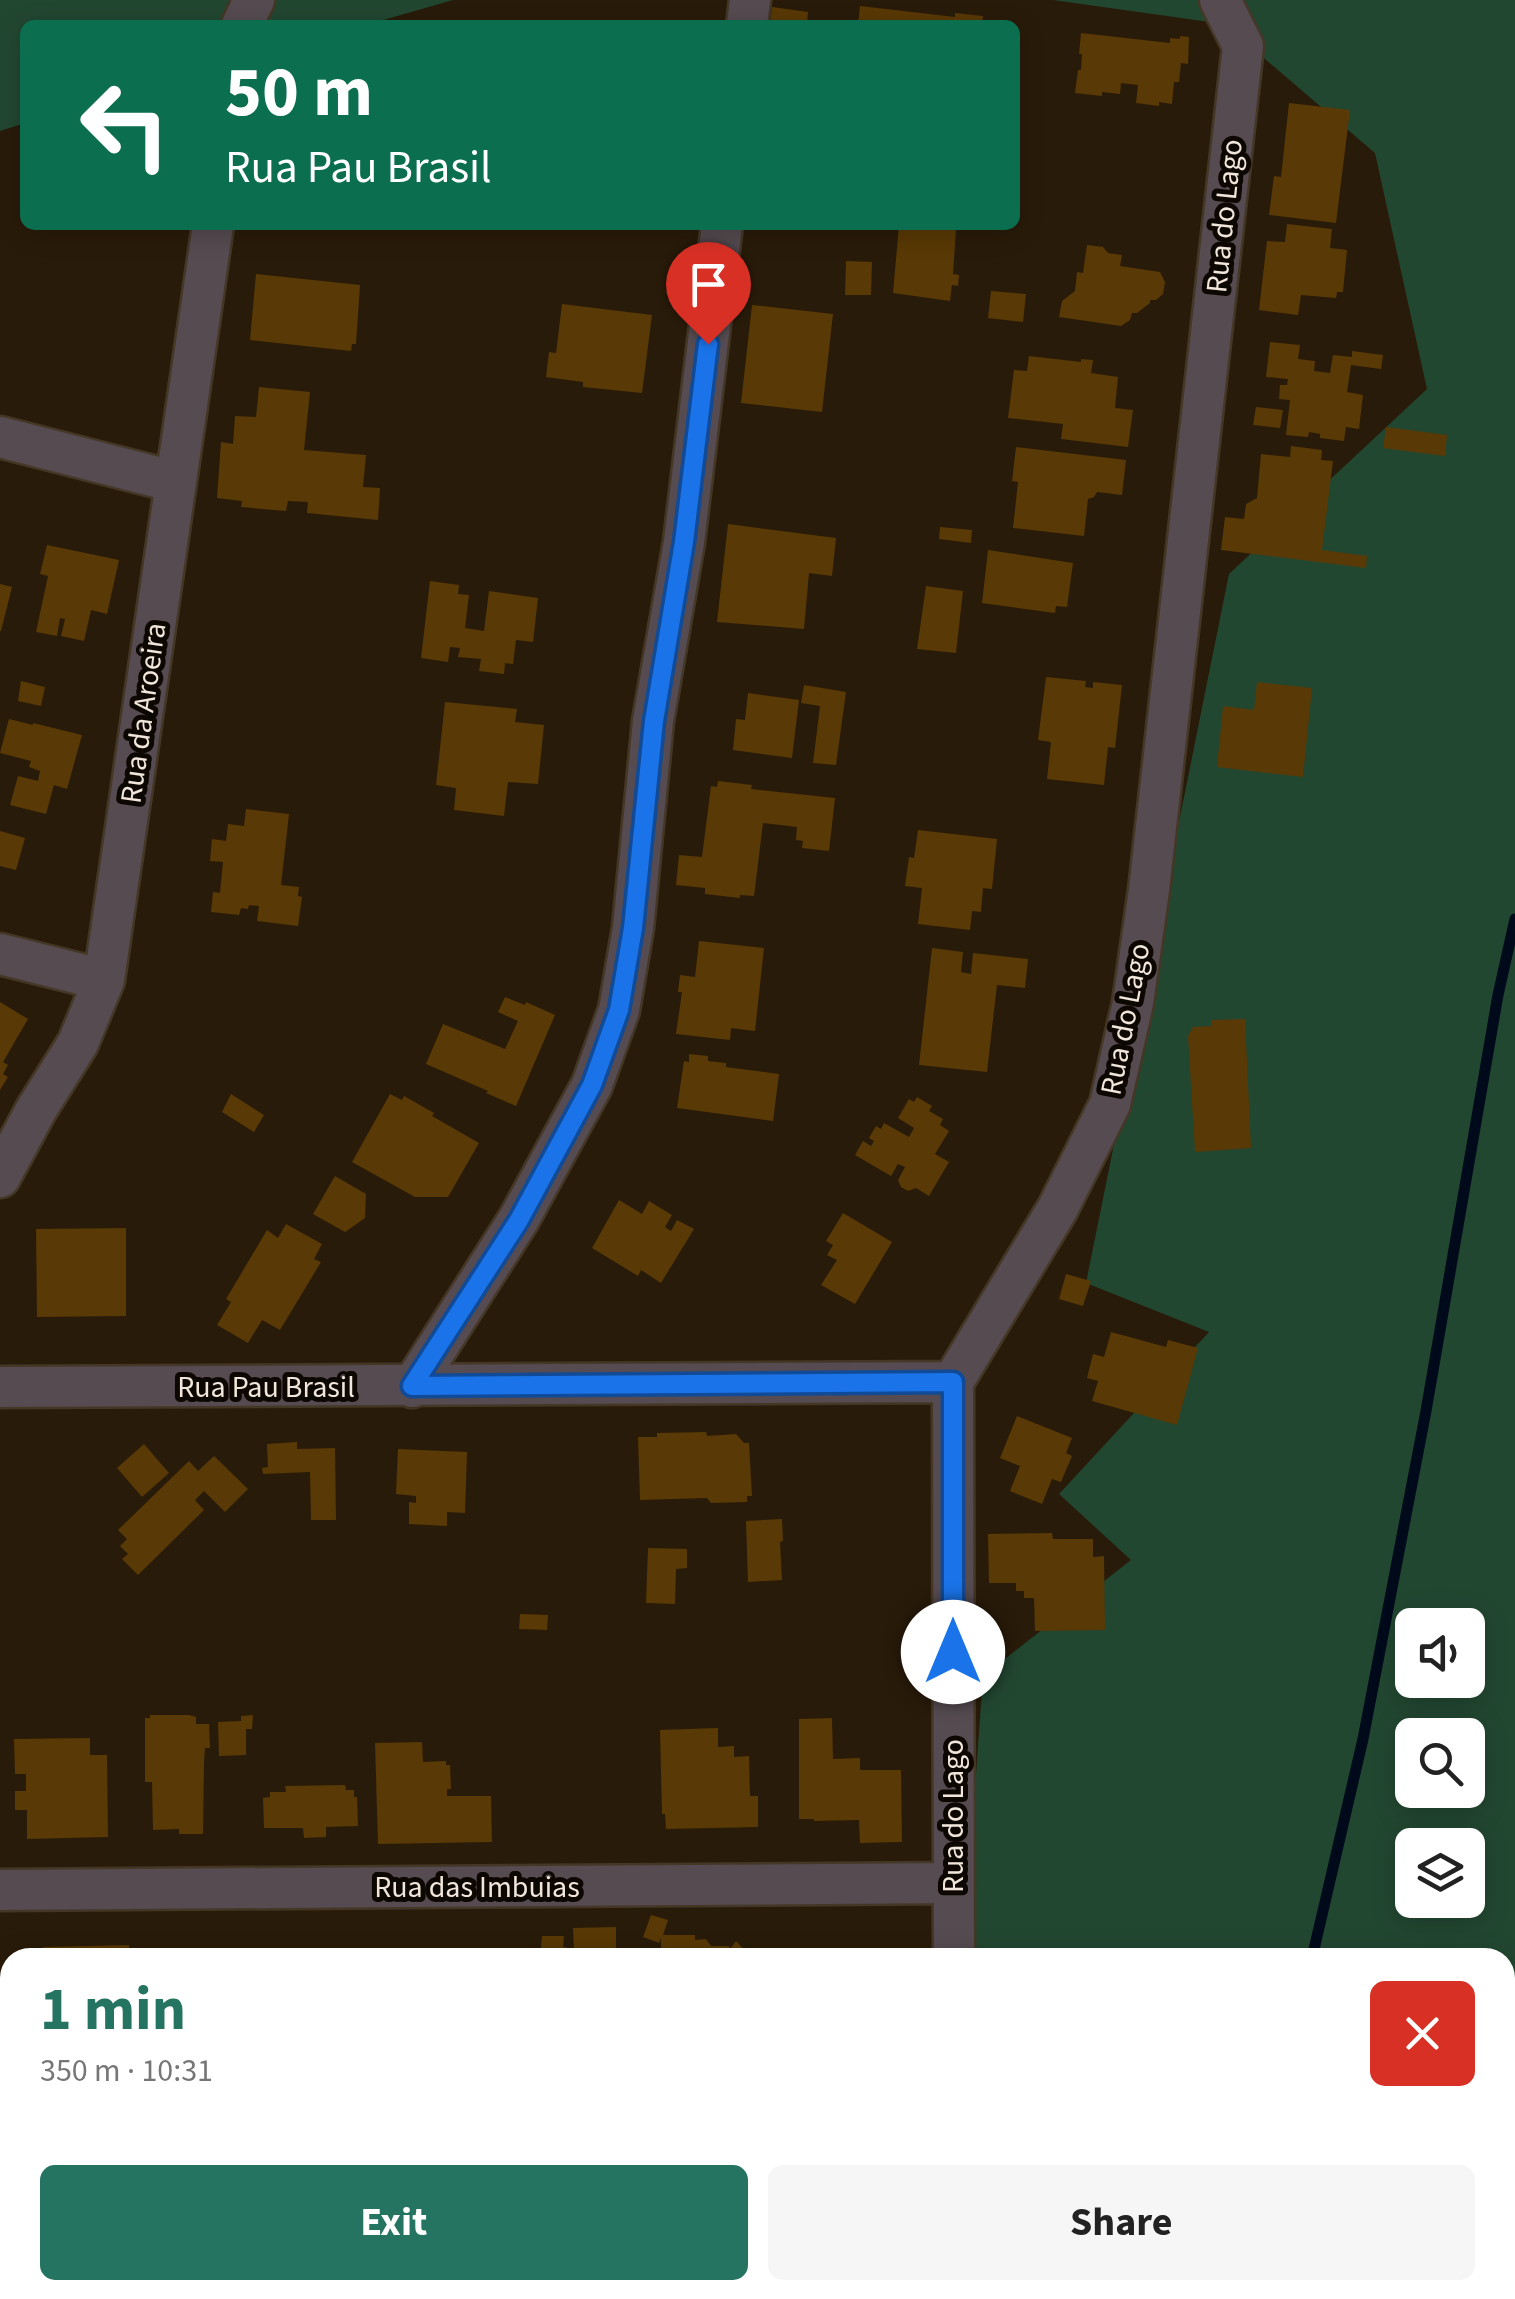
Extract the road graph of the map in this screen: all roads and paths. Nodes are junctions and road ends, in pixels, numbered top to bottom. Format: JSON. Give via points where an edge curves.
{"nodes":[{"id":1,"x":1220,"y":0,"type":"edge"},
{"id":2,"x":212,"y":230,"type":"edge"},
{"id":3,"x":721,"y":230,"type":"edge"},
{"id":4,"x":0,"y":437,"type":"edge"},
{"id":5,"x":176,"y":482,"type":"junction"},
{"id":6,"x":0,"y":954,"type":"edge"},
{"id":7,"x":104,"y":980,"type":"junction"},
{"id":8,"x":0,"y":1177,"type":"edge"},
{"id":9,"x":953,"y":1382,"type":"junction"},
{"id":10,"x":412,"y":1386,"type":"junction"},
{"id":11,"x":0,"y":1388,"type":"edge"},
{"id":12,"x":953,"y":1883,"type":"junction"},
{"id":13,"x":0,"y":1890,"type":"edge"},
{"id":14,"x":954,"y":1948,"type":"edge"}],
"edges":[{"from":1,"to":9,"type":"street","name":"Rua do Lago","via":[[1242,46],[1134,1003],[1110,1104],[1058,1208]]},
{"from":2,"to":5,"type":"street","name":"Rua da Aroeira"},
{"from":3,"to":10,"type":"street","via":[[619,1010],[592,1085],[519,1220]]},
{"from":4,"to":5,"type":"street"},
{"from":5,"to":7,"type":"street","name":"Rua da Aroeira"},
{"from":6,"to":7,"type":"street"},
{"from":7,"to":8,"type":"street","name":"Rua da Aroeira","via":[[78,1043]]},
{"from":9,"to":10,"type":"street","name":"Rua Pau Brasil"},
{"from":9,"to":12,"type":"street","name":"Rua do Lago"},
{"from":10,"to":11,"type":"street","name":"Rua Pau Brasil"},
{"from":12,"to":13,"type":"street","name":"Rua das Imbuias"},
{"from":12,"to":14,"type":"street","name":"Rua do Lago"}]}
